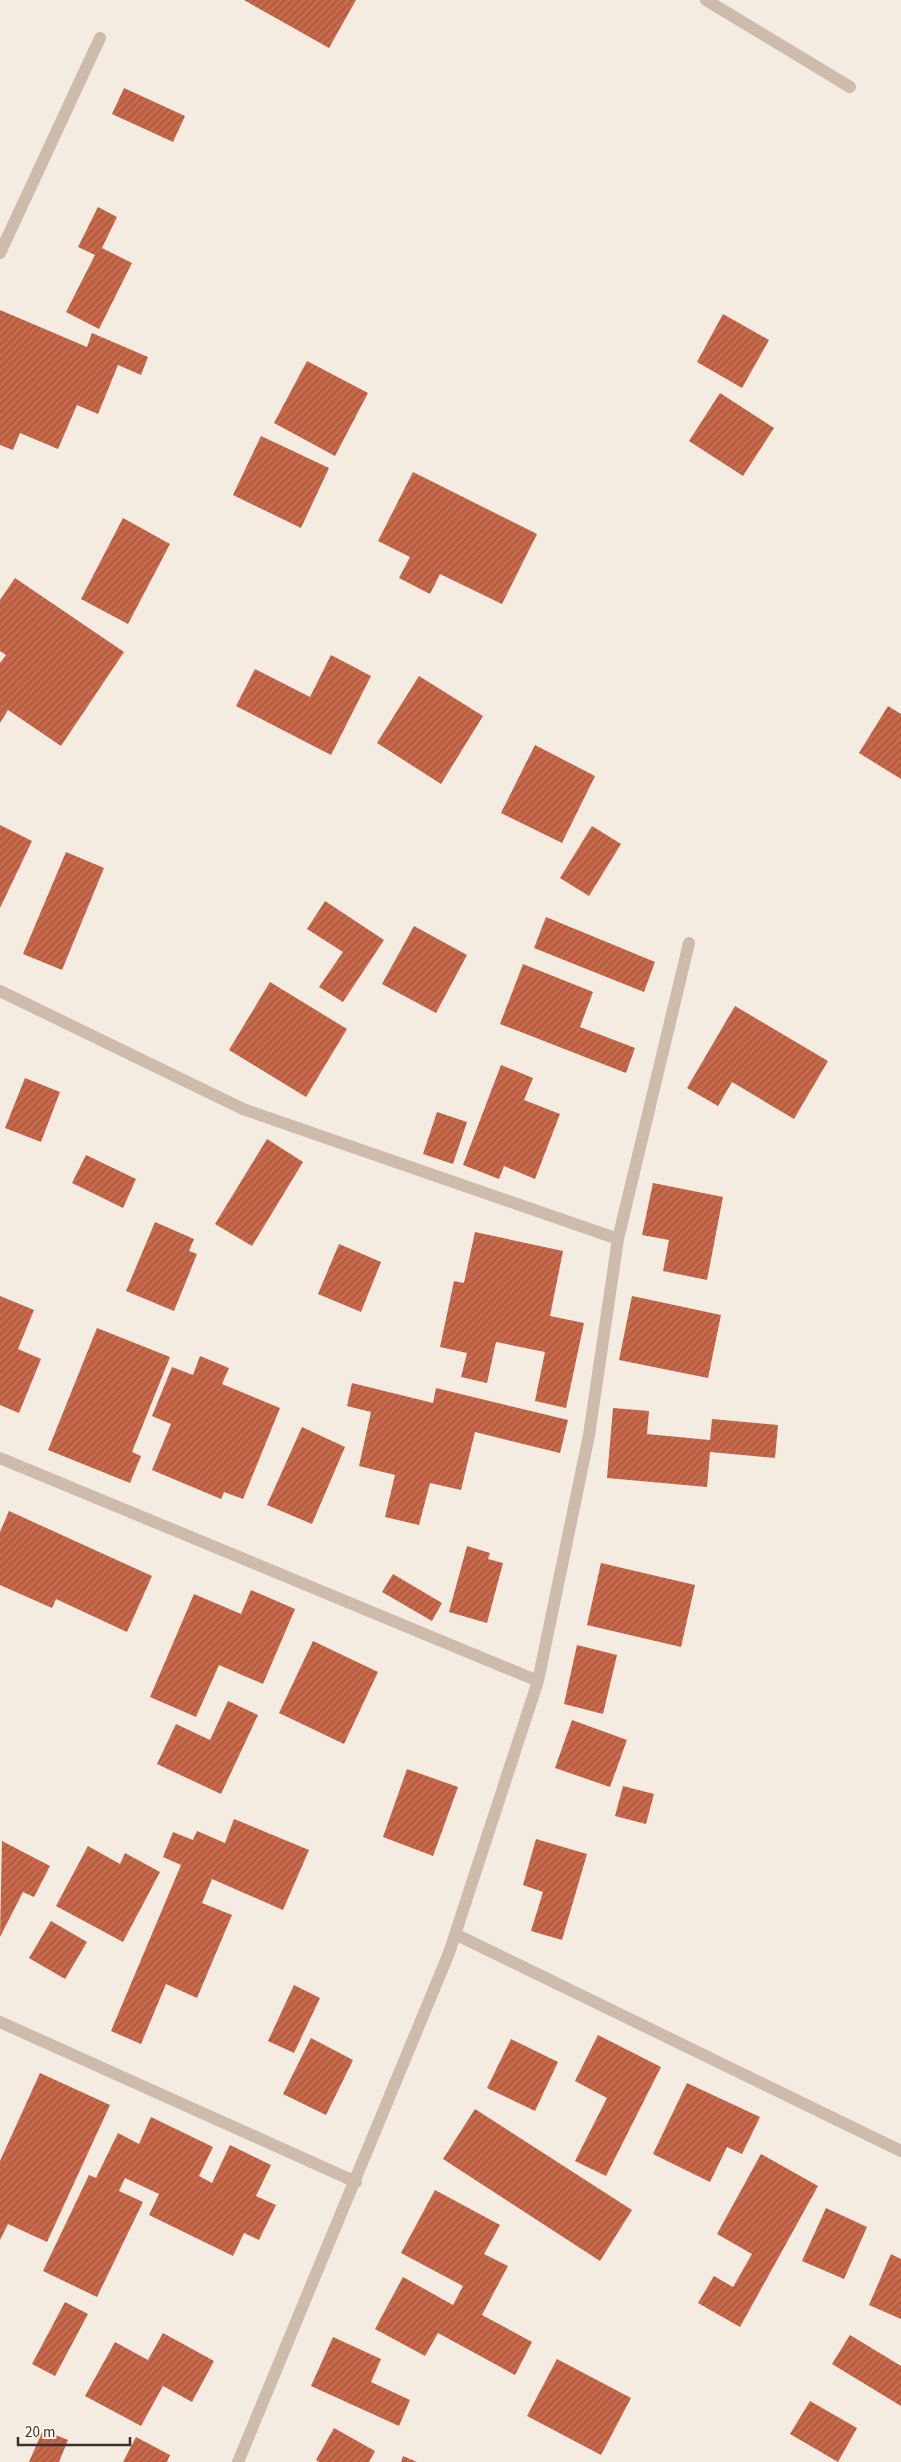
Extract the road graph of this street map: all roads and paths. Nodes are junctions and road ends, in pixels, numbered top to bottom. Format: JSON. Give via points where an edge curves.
{"nodes":[{"id":1,"x":706,"y":0,"type":"edge"},
{"id":2,"x":100,"y":38,"type":"dead end"},
{"id":3,"x":850,"y":87,"type":"dead end"},
{"id":4,"x":0,"y":253,"type":"edge"},
{"id":5,"x":689,"y":943,"type":"dead end"},
{"id":6,"x":0,"y":991,"type":"edge"},
{"id":7,"x":618,"y":1239,"type":"junction"},
{"id":8,"x":0,"y":1458,"type":"edge"},
{"id":9,"x":538,"y":1681,"type":"junction"},
{"id":10,"x":454,"y":1934,"type":"junction"},
{"id":11,"x":0,"y":2022,"type":"edge"},
{"id":12,"x":901,"y":2151,"type":"edge"},
{"id":13,"x":356,"y":2182,"type":"junction"},
{"id":14,"x":238,"y":2462,"type":"edge"}],
"edges":[{"from":1,"to":3,"type":"street"},
{"from":2,"to":4,"type":"street"},
{"from":5,"to":7,"type":"street"},
{"from":6,"to":7,"type":"street","via":[[243,1109]]},
{"from":7,"to":9,"type":"street","via":[[589,1435]]},
{"from":8,"to":9,"type":"street"},
{"from":9,"to":10,"type":"street"},
{"from":10,"to":12,"type":"street"},
{"from":10,"to":13,"type":"street"},
{"from":11,"to":13,"type":"street"},
{"from":13,"to":14,"type":"street"}]}
